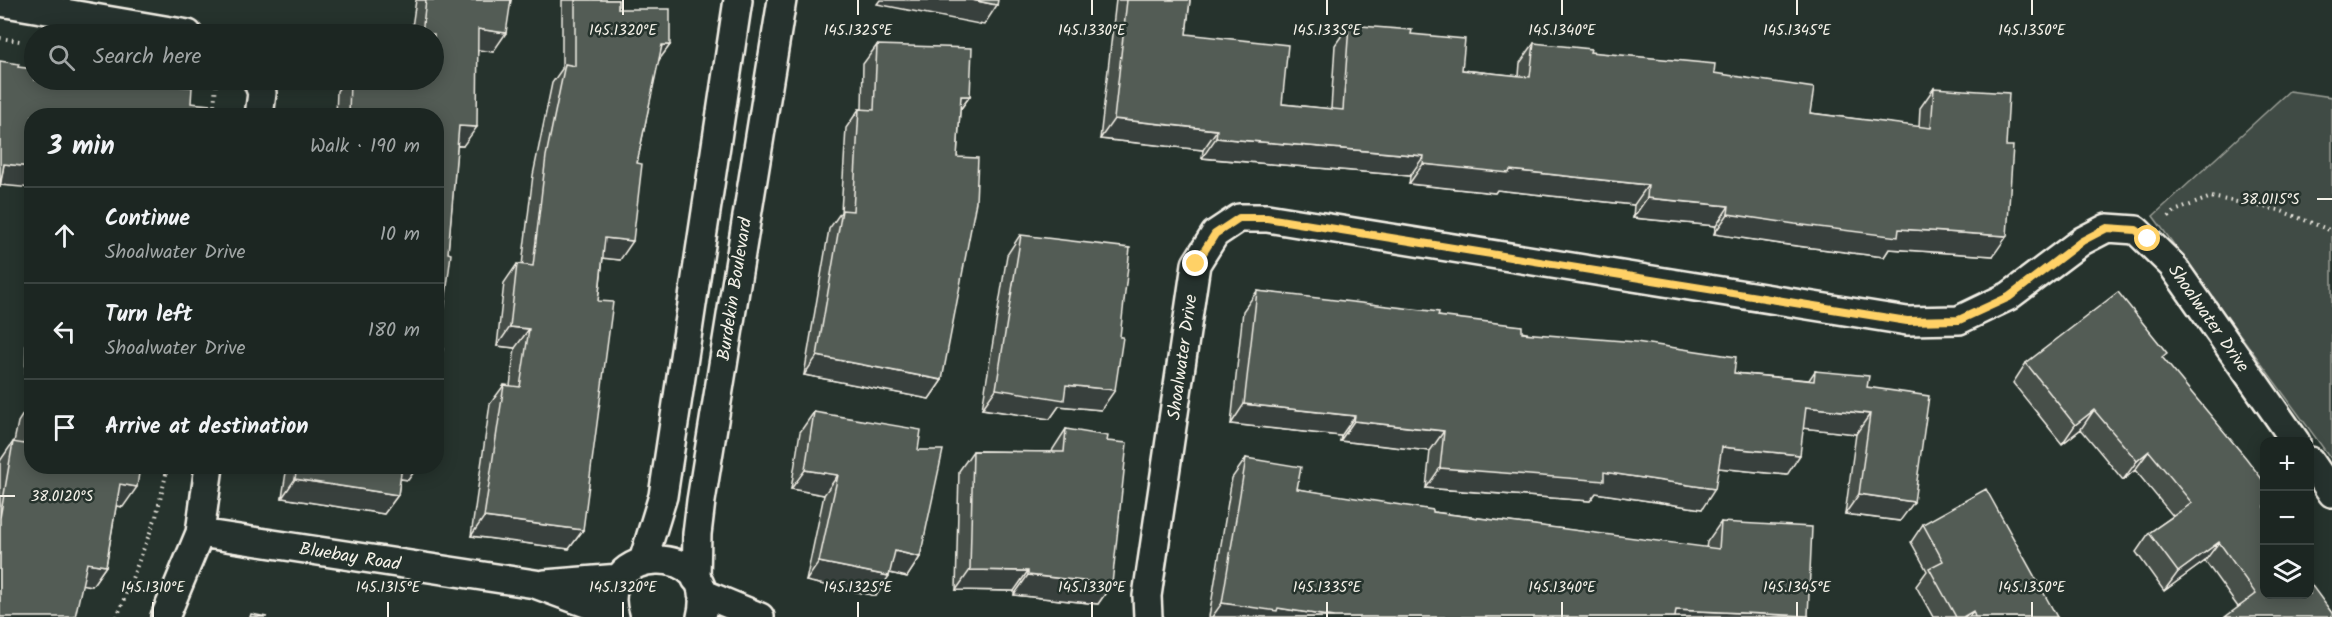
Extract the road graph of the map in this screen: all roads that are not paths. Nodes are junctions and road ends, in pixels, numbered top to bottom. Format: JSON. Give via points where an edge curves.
{"nodes":[{"id":1,"x":738,"y":0,"type":"edge"},
{"id":2,"x":782,"y":0,"type":"edge"},
{"id":3,"x":0,"y":2,"type":"edge"},
{"id":4,"x":129,"y":24,"type":"edge"},
{"id":5,"x":261,"y":90,"type":"edge"},
{"id":6,"x":260,"y":108,"type":"edge"},
{"id":7,"x":2293,"y":437,"type":"edge"},
{"id":8,"x":2314,"y":467,"type":"edge"},
{"id":9,"x":208,"y":474,"type":"edge"},
{"id":10,"x":2332,"y":493,"type":"edge"},
{"id":11,"x":200,"y":533,"type":"junction"},
{"id":12,"x":643,"y":561,"type":"junction"},
{"id":13,"x":620,"y":578,"type":"junction"},
{"id":14,"x":535,"y":584,"type":"junction"},
{"id":15,"x":700,"y":596,"type":"edge"},
{"id":16,"x":1144,"y":610,"type":"edge"},
{"id":17,"x":614,"y":615,"type":"edge"},
{"id":18,"x":165,"y":617,"type":"edge"},
{"id":19,"x":760,"y":617,"type":"edge"}],
"edges":[{"from":1,"to":12,"type":"street","via":[[663,496]]},
{"from":2,"to":15,"type":"street","name":"Burdekin Boulevard","via":[[701,501],[697,534]]},
{"from":3,"to":4,"type":"street"},
{"from":5,"to":6,"type":"street"},
{"from":7,"to":16,"type":"street","name":"Shoalwater Drive","via":[[2172,265],[2136,230],[2107,228],[2082,241],[2009,297],[1959,320],[1907,321],[1267,218],[1239,218],[1215,234],[1196,264]]},
{"from":8,"to":10,"type":"street"},
{"from":9,"to":11,"type":"street"},
{"from":11,"to":14,"type":"street","name":"Bluebay Road"},
{"from":11,"to":18,"type":"street"},
{"from":12,"to":13,"type":"street"},
{"from":12,"to":15,"type":"street","via":[[658,558],[686,568]]},
{"from":13,"to":14,"type":"street","name":"Bluebay Road"},
{"from":13,"to":17,"type":"street","via":[[612,602]]},
{"from":14,"to":17,"type":"street","name":"Bluebay Road"},
{"from":15,"to":19,"type":"street"}]}
